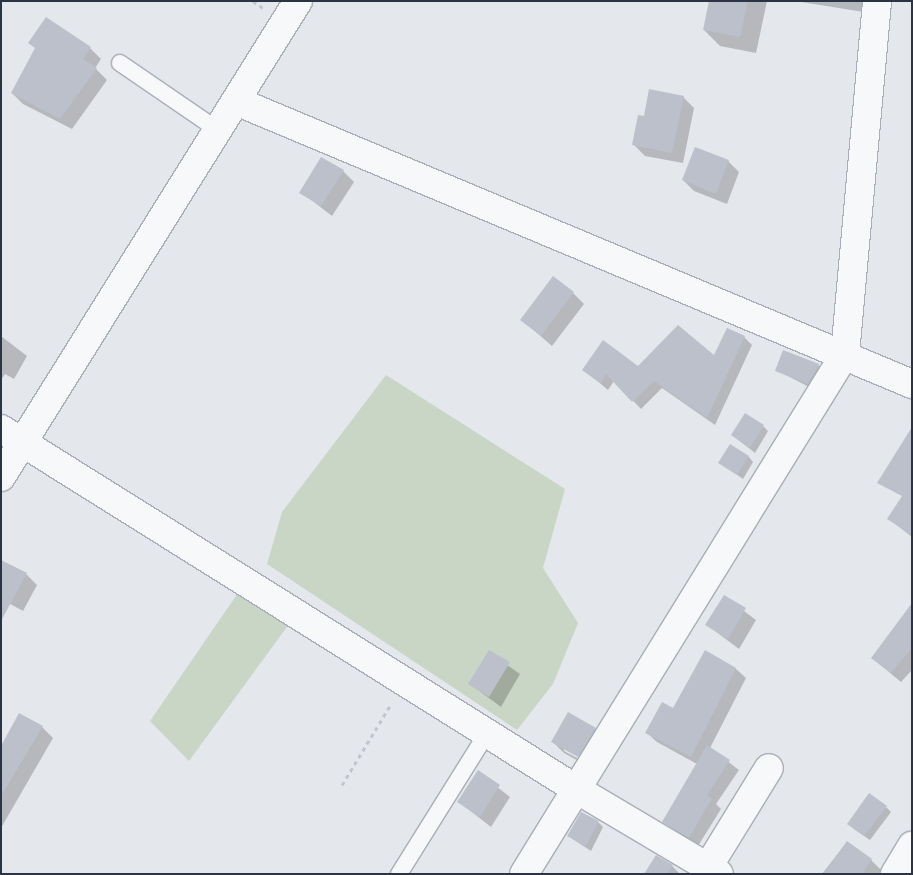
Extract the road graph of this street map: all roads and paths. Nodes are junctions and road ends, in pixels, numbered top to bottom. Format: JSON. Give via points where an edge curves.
{"nodes":[{"id":1,"x":298,"y":1,"type":"edge"},
{"id":2,"x":877,"y":1,"type":"edge"},
{"id":3,"x":120,"y":63,"type":"dead end"},
{"id":4,"x":236,"y":101,"type":"junction"},
{"id":5,"x":218,"y":130,"type":"junction"},
{"id":6,"x":845,"y":354,"type":"junction"},
{"id":7,"x":912,"y":384,"type":"edge"},
{"id":8,"x":12,"y":436,"type":"edge"},
{"id":9,"x":1,"y":478,"type":"edge"},
{"id":10,"x":405,"y":682,"type":"junction"},
{"id":11,"x":487,"y":733,"type":"junction"},
{"id":12,"x":768,"y":768,"type":"dead end"},
{"id":13,"x":342,"y":785,"type":"dead end"},
{"id":14,"x":576,"y":789,"type":"junction"},
{"id":15,"x":912,"y":846,"type":"edge"},
{"id":16,"x":713,"y":870,"type":"edge"},
{"id":17,"x":399,"y":874,"type":"edge"},
{"id":18,"x":524,"y":874,"type":"edge"},
{"id":19,"x":895,"y":874,"type":"edge"}],
"edges":[{"from":1,"to":4,"type":"street"},
{"from":2,"to":6,"type":"street"},
{"from":3,"to":5,"type":"lane"},
{"from":4,"to":5,"type":"street"},
{"from":4,"to":6,"type":"street"},
{"from":5,"to":8,"type":"street"},
{"from":6,"to":7,"type":"street"},
{"from":6,"to":14,"type":"street"},
{"from":8,"to":9,"type":"street"},
{"from":8,"to":10,"type":"street"},
{"from":10,"to":11,"type":"street"},
{"from":10,"to":13,"type":"path"},
{"from":11,"to":14,"type":"street"},
{"from":11,"to":17,"type":"lane"},
{"from":12,"to":16,"type":"street"},
{"from":14,"to":16,"type":"street"},
{"from":14,"to":18,"type":"street"},
{"from":15,"to":19,"type":"street"}]}
